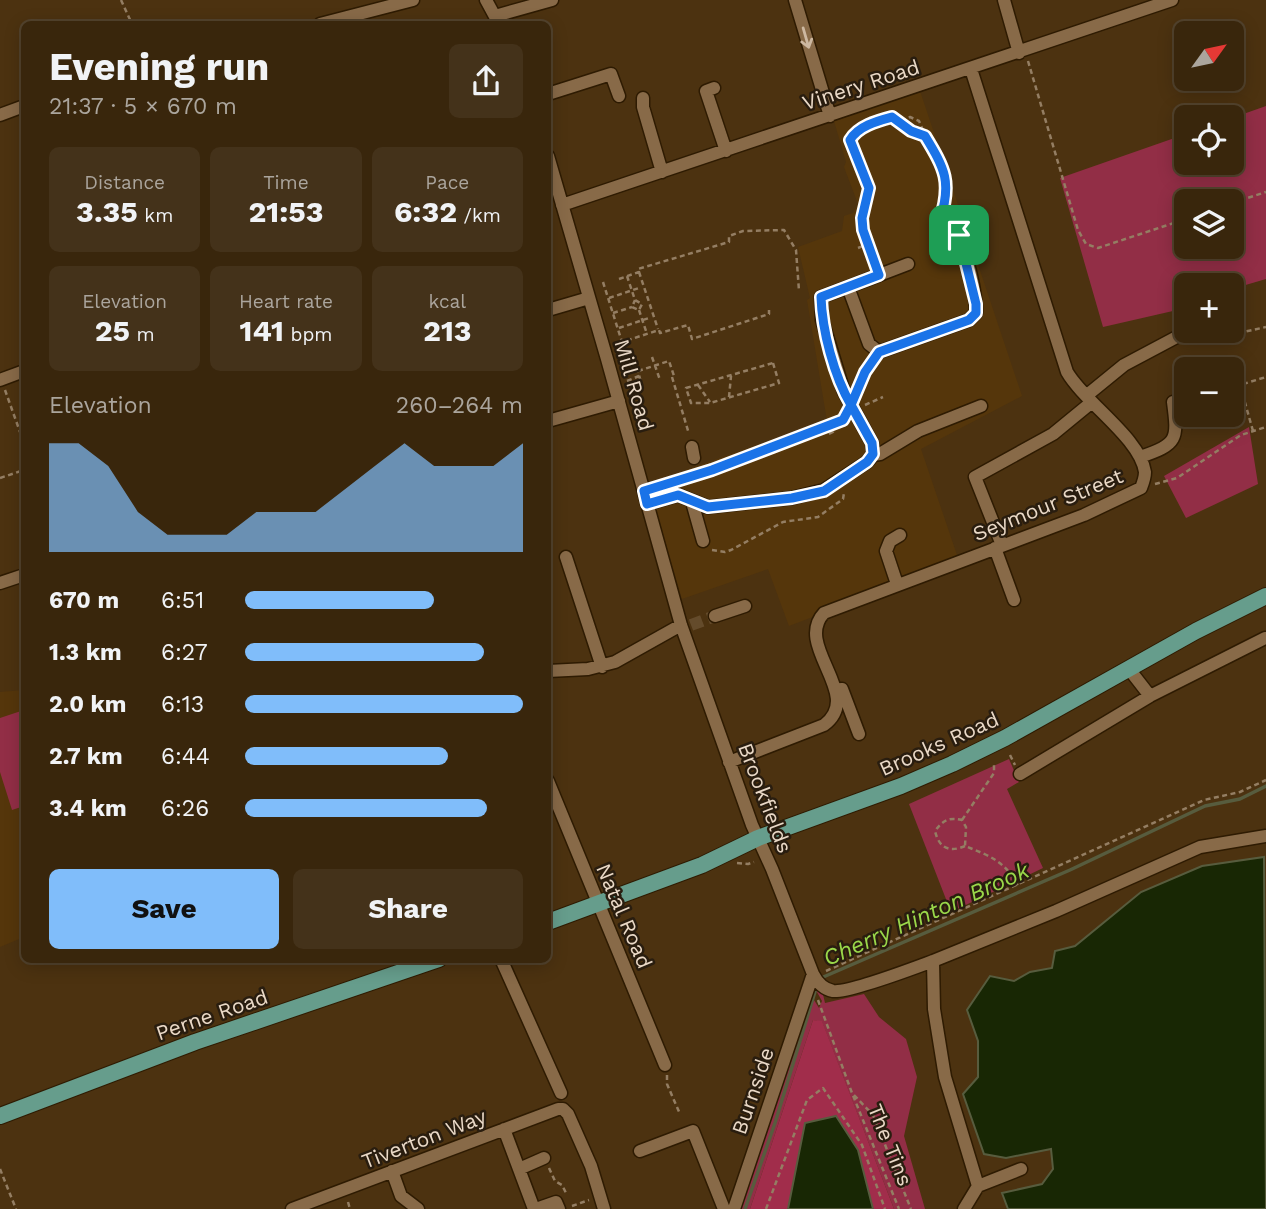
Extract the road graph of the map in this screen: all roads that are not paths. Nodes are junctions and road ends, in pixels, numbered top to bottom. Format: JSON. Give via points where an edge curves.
{"nodes":[{"id":1,"x":413,"y":0,"type":"edge"},
{"id":2,"x":486,"y":0,"type":"edge"},
{"id":3,"x":552,"y":0,"type":"edge"},
{"id":4,"x":795,"y":0,"type":"edge"},
{"id":5,"x":1004,"y":0,"type":"edge"},
{"id":6,"x":1172,"y":0,"type":"edge"},
{"id":7,"x":497,"y":20,"type":"edge"},
{"id":8,"x":332,"y":21,"type":"edge"},
{"id":9,"x":1022,"y":52,"type":"junction"},
{"id":10,"x":971,"y":69,"type":"junction"},
{"id":11,"x":713,"y":88,"type":"dead end"},
{"id":12,"x":551,"y":93,"type":"edge"},
{"id":13,"x":619,"y":96,"type":"dead end"},
{"id":14,"x":643,"y":98,"type":"dead end"},
{"id":15,"x":21,"y":107,"type":"edge"},
{"id":16,"x":0,"y":115,"type":"edge"},
{"id":17,"x":830,"y":116,"type":"junction"},
{"id":18,"x":726,"y":151,"type":"junction"},
{"id":19,"x":551,"y":172,"type":"edge"},
{"id":20,"x":662,"y":172,"type":"junction"},
{"id":21,"x":556,"y":198,"type":"edge"},
{"id":22,"x":948,"y":212,"type":"road end"},
{"id":23,"x":959,"y":235,"type":"junction"},
{"id":24,"x":944,"y":240,"type":"dead end"},
{"id":25,"x":908,"y":264,"type":"dead end"},
{"id":26,"x":848,"y":287,"type":"junction"},
{"id":27,"x":589,"y":298,"type":"junction"},
{"id":28,"x":551,"y":309,"type":"edge"},
{"id":29,"x":1174,"y":338,"type":"edge"},
{"id":30,"x":21,"y":372,"type":"edge"},
{"id":31,"x":1,"y":380,"type":"edge"},
{"id":32,"x":1089,"y":399,"type":"junction"},
{"id":33,"x":619,"y":401,"type":"junction"},
{"id":34,"x":1173,"y":402,"type":"dead end"},
{"id":35,"x":981,"y":406,"type":"dead end"},
{"id":36,"x":551,"y":420,"type":"edge"},
{"id":37,"x":873,"y":454,"type":"junction"},
{"id":38,"x":1140,"y":457,"type":"junction"},
{"id":39,"x":692,"y":502,"type":"junction"},
{"id":40,"x":647,"y":504,"type":"junction"},
{"id":41,"x":900,"y":535,"type":"dead end"},
{"id":42,"x":703,"y":541,"type":"dead end"},
{"id":43,"x":999,"y":547,"type":"junction"},
{"id":44,"x":566,"y":557,"type":"dead end"},
{"id":45,"x":21,"y":576,"type":"edge"},
{"id":46,"x":0,"y":583,"type":"edge"},
{"id":47,"x":897,"y":584,"type":"junction"},
{"id":48,"x":1266,"y":596,"type":"edge"},
{"id":49,"x":1014,"y":600,"type":"dead end"},
{"id":50,"x":746,"y":607,"type":"dead end"},
{"id":51,"x":715,"y":616,"type":"tunnel mouth"},
{"id":52,"x":684,"y":626,"type":"junction"},
{"id":53,"x":1265,"y":638,"type":"edge"},
{"id":54,"x":602,"y":667,"type":"junction"},
{"id":55,"x":1129,"y":669,"type":"junction"},
{"id":56,"x":551,"y":671,"type":"edge"},
{"id":57,"x":836,"y":690,"type":"junction"},
{"id":58,"x":1150,"y":696,"type":"junction"},
{"id":59,"x":859,"y":734,"type":"dead end"},
{"id":60,"x":729,"y":762,"type":"junction"},
{"id":61,"x":1020,"y":774,"type":"dead end"},
{"id":62,"x":551,"y":788,"type":"edge"},
{"id":63,"x":1266,"y":836,"type":"edge"},
{"id":64,"x":758,"y":838,"type":"junction"},
{"id":65,"x":598,"y":904,"type":"junction"},
{"id":66,"x":551,"y":921,"type":"edge"},
{"id":67,"x":933,"y":961,"type":"junction"},
{"id":68,"x":427,"y":963,"type":"edge"},
{"id":69,"x":503,"y":963,"type":"edge"},
{"id":70,"x":816,"y":981,"type":"junction"},
{"id":71,"x":665,"y":1065,"type":"road end"},
{"id":72,"x":561,"y":1093,"type":"dead end"},
{"id":73,"x":0,"y":1116,"type":"edge"},
{"id":74,"x":504,"y":1129,"type":"junction"},
{"id":75,"x":640,"y":1151,"type":"dead end"},
{"id":76,"x":544,"y":1158,"type":"road end"},
{"id":77,"x":519,"y":1169,"type":"junction"},
{"id":78,"x":1021,"y":1169,"type":"dead end"},
{"id":79,"x":392,"y":1171,"type":"junction"},
{"id":80,"x":978,"y":1186,"type":"junction"},
{"id":81,"x":410,"y":1207,"type":"edge"},
{"id":82,"x":292,"y":1209,"type":"edge"},
{"id":83,"x":535,"y":1209,"type":"edge"},
{"id":84,"x":562,"y":1209,"type":"edge"},
{"id":85,"x":604,"y":1209,"type":"edge"},
{"id":86,"x":724,"y":1209,"type":"edge"},
{"id":87,"x":734,"y":1209,"type":"edge"},
{"id":88,"x":964,"y":1209,"type":"edge"}],
"edges":[{"from":1,"to":8,"type":"street"},
{"from":2,"to":7,"type":"street"},
{"from":3,"to":7,"type":"street"},
{"from":4,"to":17,"type":"street","one_way":true},
{"from":5,"to":9,"type":"street"},
{"from":6,"to":9,"type":"street","name":"Vinery Road"},
{"from":9,"to":10,"type":"street","name":"Vinery Road"},
{"from":10,"to":17,"type":"street","name":"Vinery Road"},
{"from":10,"to":32,"type":"street","name":"Seymour Street","via":[[1064,361],[1072,380]]},
{"from":11,"to":18,"type":"street","via":[[706,91]]},
{"from":12,"to":13,"type":"street","via":[[611,74]]},
{"from":14,"to":20,"type":"street"},
{"from":15,"to":16,"type":"street"},
{"from":17,"to":18,"type":"street","name":"Vinery Road"},
{"from":18,"to":20,"type":"street","name":"Vinery Road"},
{"from":19,"to":21,"type":"street","name":"Mill Road"},
{"from":20,"to":21,"type":"street","name":"Vinery Road"},
{"from":21,"to":27,"type":"street","name":"Mill Road"},
{"from":22,"to":23,"type":"street"},
{"from":23,"to":24,"type":"street"},
{"from":23,"to":26,"type":"street","via":[[976,304],[976,313],[969,320],[879,352],[870,344]]},
{"from":25,"to":26,"type":"street"},
{"from":26,"to":37,"type":"street","via":[[821,297],[822,320],[844,392],[872,443]]},
{"from":27,"to":28,"type":"street"},
{"from":27,"to":33,"type":"street","name":"Mill Road"},
{"from":29,"to":32,"type":"street","via":[[1124,365]]},
{"from":30,"to":31,"type":"street"},
{"from":32,"to":38,"type":"street","name":"Seymour Street"},
{"from":32,"to":43,"type":"street","via":[[1053,434],[975,477]]},
{"from":33,"to":36,"type":"street"},
{"from":33,"to":40,"type":"street","name":"Mill Road"},
{"from":34,"to":38,"type":"street","via":[[1177,430],[1173,441]]},
{"from":35,"to":37,"type":"street"},
{"from":37,"to":39,"type":"street","via":[[824,491],[708,507]]},
{"from":38,"to":43,"type":"street","name":"Seymour Street","via":[[1145,474],[1141,488],[1084,516]]},
{"from":39,"to":40,"type":"street","via":[[678,495]]},
{"from":39,"to":42,"type":"street"},
{"from":40,"to":52,"type":"street","name":"Mill Road"},
{"from":41,"to":47,"type":"street","via":[[890,541],[886,551]]},
{"from":43,"to":47,"type":"street","name":"Seymour Street"},
{"from":43,"to":49,"type":"street"},
{"from":44,"to":54,"type":"street"},
{"from":45,"to":46,"type":"street"},
{"from":47,"to":57,"type":"street","name":"Seymour Street","via":[[819,619],[816,638]]},
{"from":48,"to":55,"type":"main road","name":"Brooks Road"},
{"from":50,"to":51,"type":"street"},
{"from":52,"to":54,"type":"street"},
{"from":52,"to":60,"type":"street","name":"Brookfields"},
{"from":53,"to":58,"type":"street"},
{"from":54,"to":56,"type":"street"},
{"from":55,"to":58,"type":"street"},
{"from":55,"to":64,"type":"main road","name":"Brooks Road","via":[[952,764]]},
{"from":57,"to":59,"type":"street","via":[[842,689]]},
{"from":57,"to":60,"type":"street","via":[[836,711],[824,725]]},
{"from":58,"to":61,"type":"street"},
{"from":60,"to":64,"type":"street","name":"Brookfields"},
{"from":62,"to":65,"type":"street","name":"Natal Road"},
{"from":63,"to":67,"type":"street","via":[[1200,847]]},
{"from":64,"to":65,"type":"main road","via":[[702,865]]},
{"from":64,"to":70,"type":"street","name":"Brookfields"},
{"from":65,"to":66,"type":"main road"},
{"from":65,"to":71,"type":"street","name":"Natal Road"},
{"from":67,"to":70,"type":"street","via":[[836,992]]},
{"from":67,"to":80,"type":"street","via":[[934,1009],[945,1077]]},
{"from":68,"to":73,"type":"main road","name":"Perne Road","via":[[195,1042]]},
{"from":69,"to":72,"type":"street"},
{"from":70,"to":87,"type":"street","name":"Burnside"},
{"from":74,"to":77,"type":"street"},
{"from":74,"to":79,"type":"street","name":"Tiverton Way"},
{"from":74,"to":85,"type":"street","name":"Tiverton Way","via":[[563,1109],[591,1166]]},
{"from":75,"to":86,"type":"street","via":[[693,1131]]},
{"from":76,"to":77,"type":"street"},
{"from":77,"to":83,"type":"street"},
{"from":78,"to":80,"type":"street"},
{"from":79,"to":81,"type":"street"},
{"from":79,"to":82,"type":"street","name":"Tiverton Way"},
{"from":80,"to":88,"type":"street"},
{"from":83,"to":84,"type":"street","via":[[556,1202]]}]}
